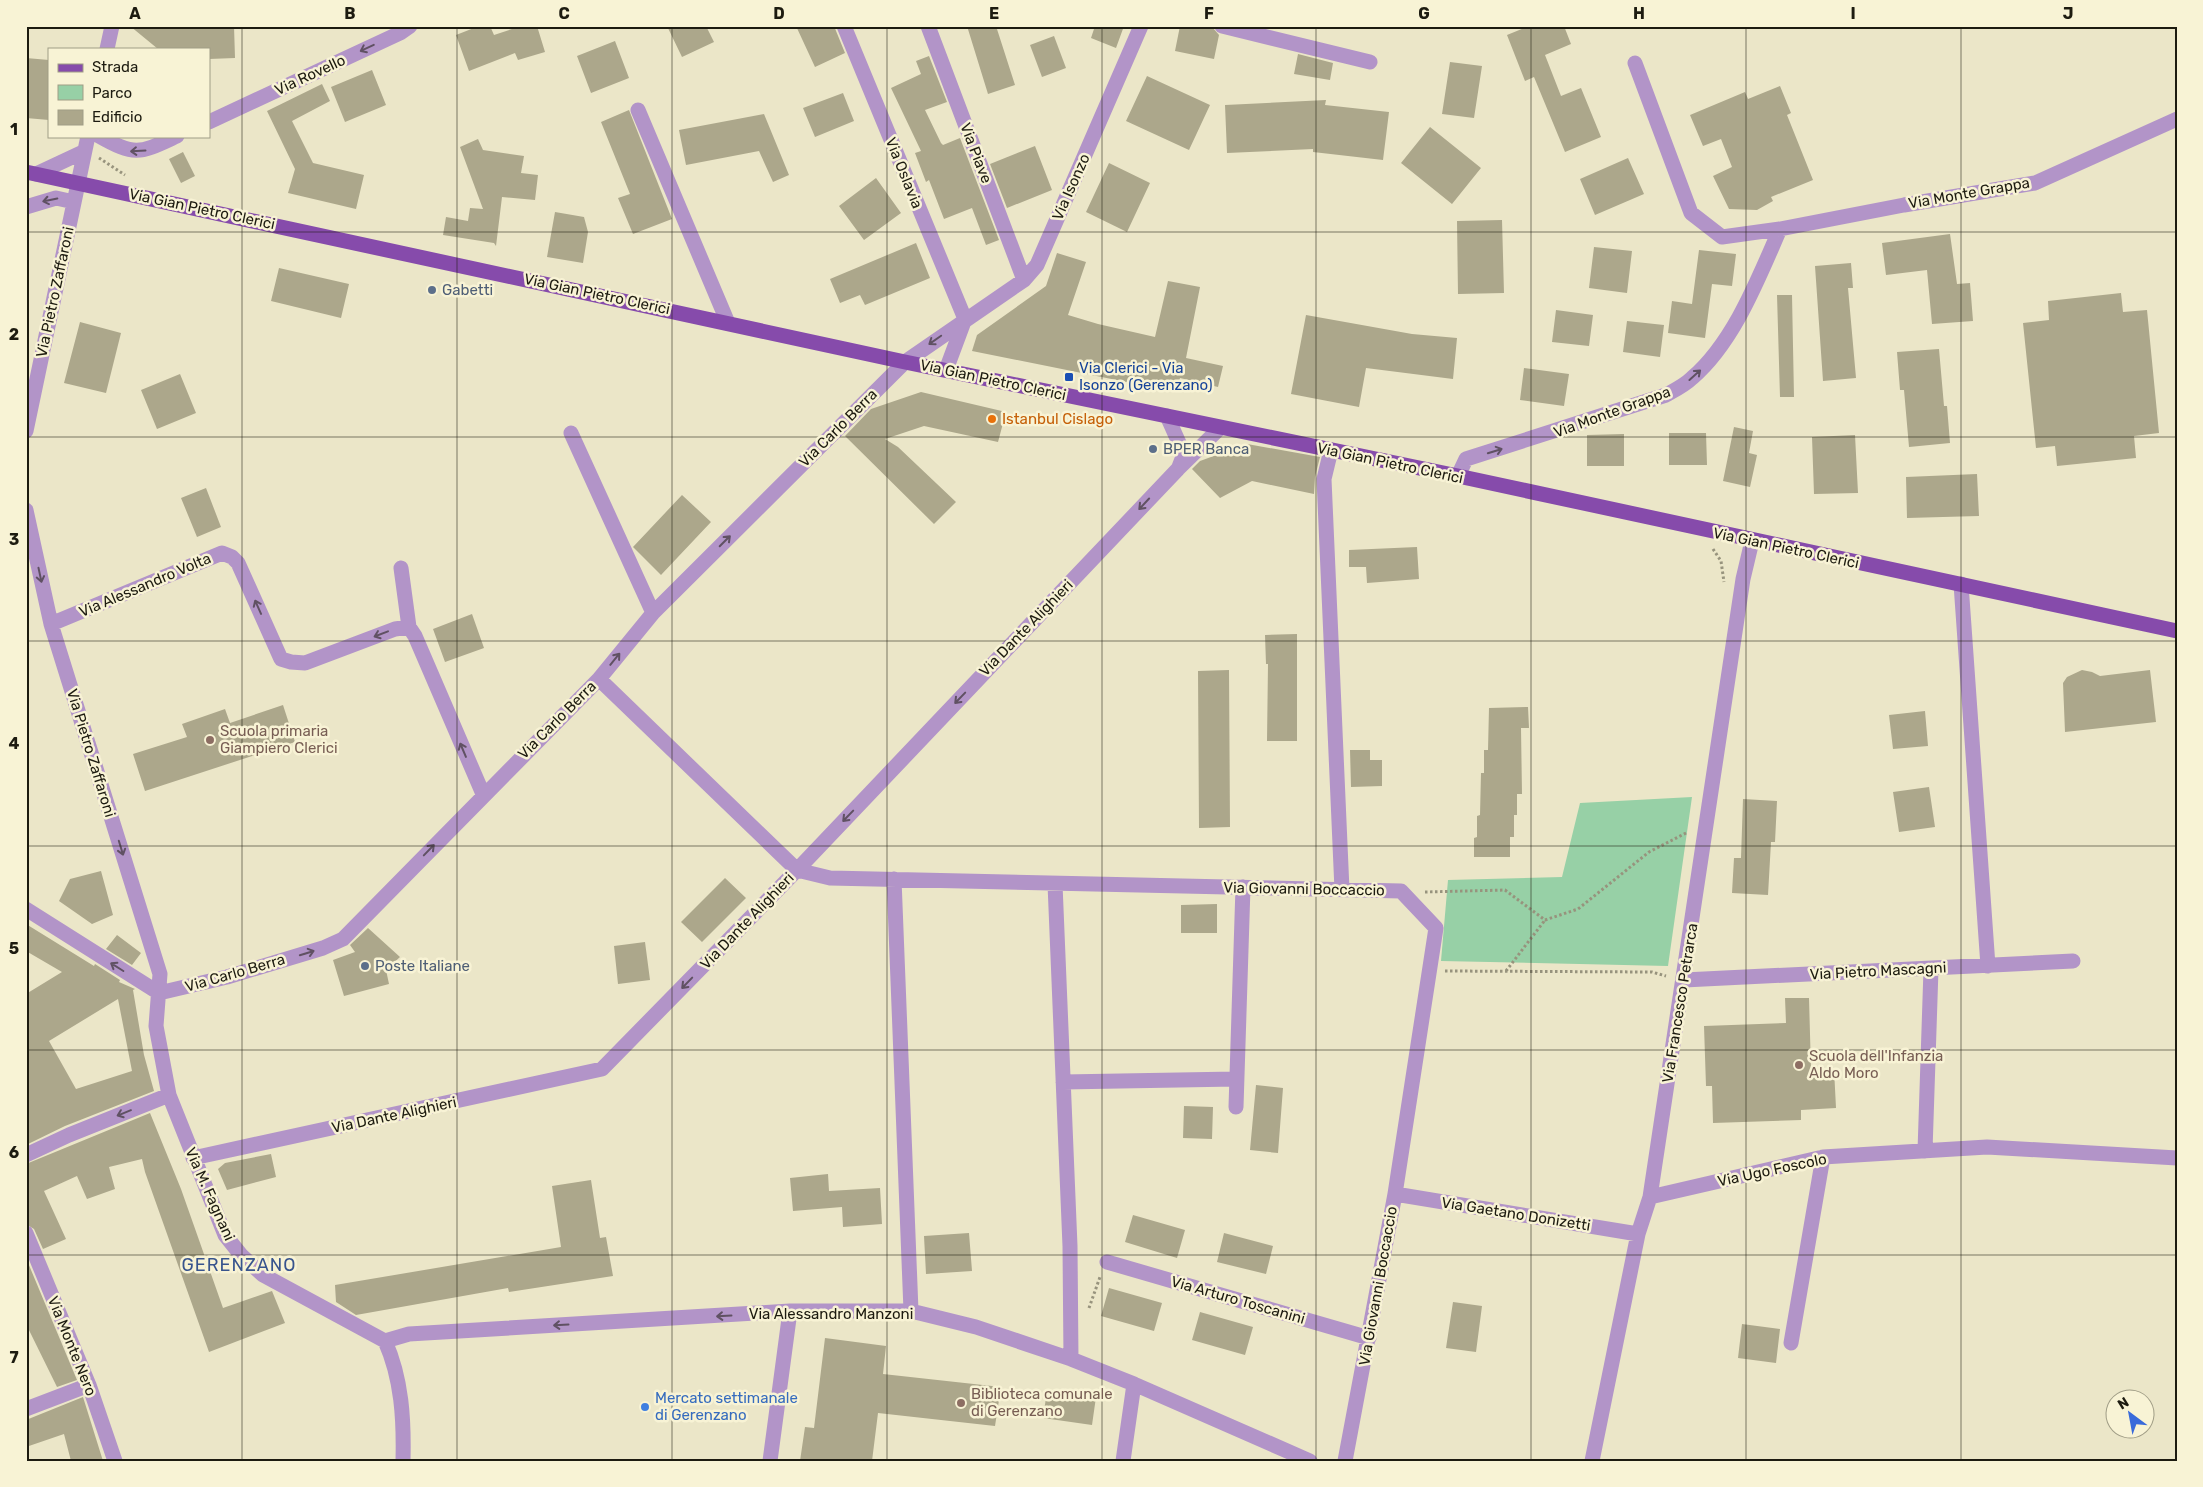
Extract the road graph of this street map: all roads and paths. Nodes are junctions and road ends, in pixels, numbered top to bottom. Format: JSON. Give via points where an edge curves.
{"nodes":[{"id":1,"x":112,"y":26,"type":"edge"},
{"id":2,"x":410,"y":26,"type":"edge"},
{"id":3,"x":844,"y":26,"type":"edge"},
{"id":4,"x":928,"y":26,"type":"edge"},
{"id":5,"x":1141,"y":26,"type":"edge"},
{"id":6,"x":1222,"y":26,"type":"edge"},
{"id":7,"x":107,"y":48,"type":"edge"},
{"id":8,"x":1370,"y":62,"type":"dead end"},
{"id":9,"x":1635,"y":63,"type":"dead end"},
{"id":10,"x":638,"y":110,"type":"dead end"},
{"id":11,"x":2177,"y":119,"type":"edge"},
{"id":12,"x":210,"y":122,"type":"edge"},
{"id":13,"x":87,"y":138,"type":"edge"},
{"id":14,"x":103,"y":138,"type":"edge"},
{"id":15,"x":173,"y":138,"type":"edge"},
{"id":16,"x":83,"y":152,"type":"junction"},
{"id":17,"x":31,"y":173,"type":"edge"},
{"id":18,"x":78,"y":182,"type":"junction"},
{"id":19,"x":74,"y":202,"type":"junction"},
{"id":20,"x":26,"y":207,"type":"edge"},
{"id":21,"x":1780,"y":229,"type":"junction"},
{"id":22,"x":1024,"y":280,"type":"junction"},
{"id":23,"x":965,"y":319,"type":"junction"},
{"id":24,"x":728,"y":322,"type":"junction"},
{"id":25,"x":905,"y":362,"type":"junction"},
{"id":26,"x":946,"y":370,"type":"junction"},
{"id":27,"x":1167,"y":416,"type":"junction"},
{"id":28,"x":1220,"y":428,"type":"junction"},
{"id":29,"x":26,"y":431,"type":"edge"},
{"id":30,"x":571,"y":433,"type":"dead end"},
{"id":31,"x":1330,"y":450,"type":"junction"},
{"id":32,"x":1178,"y":469,"type":"junction"},
{"id":33,"x":1458,"y":476,"type":"junction"},
{"id":34,"x":26,"y":510,"type":"edge"},
{"id":35,"x":1752,"y":541,"type":"junction"},
{"id":36,"x":1704,"y":546,"type":"dead end"},
{"id":37,"x":401,"y":568,"type":"dead end"},
{"id":38,"x":1961,"y":584,"type":"junction"},
{"id":39,"x":1724,"y":588,"type":"dead end"},
{"id":40,"x":653,"y":612,"type":"junction"},
{"id":41,"x":51,"y":624,"type":"junction"},
{"id":42,"x":409,"y":628,"type":"junction"},
{"id":43,"x":2177,"y":631,"type":"edge"},
{"id":44,"x":599,"y":679,"type":"junction"},
{"id":45,"x":483,"y":794,"type":"junction"},
{"id":46,"x":1689,"y":841,"type":"dead end"},
{"id":47,"x":797,"y":870,"type":"junction"},
{"id":48,"x":894,"y":879,"type":"junction"},
{"id":49,"x":1055,"y":884,"type":"junction"},
{"id":50,"x":1243,"y":887,"type":"junction"},
{"id":51,"x":1342,"y":890,"type":"junction"},
{"id":52,"x":1401,"y":891,"type":"junction"},
{"id":53,"x":26,"y":909,"type":"edge"},
{"id":54,"x":1545,"y":920,"type":"junction"},
{"id":55,"x":2073,"y":961,"type":"dead end"},
{"id":56,"x":1988,"y":966,"type":"junction"},
{"id":57,"x":1669,"y":967,"type":"dead end"},
{"id":58,"x":1931,"y":969,"type":"junction"},
{"id":59,"x":1506,"y":971,"type":"junction"},
{"id":60,"x":1429,"y":972,"type":"junction"},
{"id":61,"x":1684,"y":980,"type":"junction"},
{"id":62,"x":159,"y":993,"type":"junction"},
{"id":63,"x":1236,"y":1079,"type":"junction"},
{"id":64,"x":1063,"y":1082,"type":"junction"},
{"id":65,"x":169,"y":1095,"type":"junction"},
{"id":66,"x":1236,"y":1107,"type":"dead end"},
{"id":67,"x":1925,"y":1151,"type":"junction"},
{"id":68,"x":26,"y":1155,"type":"edge"},
{"id":69,"x":193,"y":1158,"type":"junction"},
{"id":70,"x":1823,"y":1158,"type":"junction"},
{"id":71,"x":2177,"y":1158,"type":"edge"},
{"id":72,"x":1395,"y":1194,"type":"junction"},
{"id":73,"x":1650,"y":1197,"type":"junction"},
{"id":74,"x":26,"y":1233,"type":"edge"},
{"id":75,"x":1638,"y":1234,"type":"junction"},
{"id":76,"x":1107,"y":1262,"type":"joint"},
{"id":77,"x":1088,"y":1309,"type":"dead end"},
{"id":78,"x":790,"y":1311,"type":"junction"},
{"id":79,"x":911,"y":1311,"type":"junction"},
{"id":80,"x":1369,"y":1338,"type":"junction"},
{"id":81,"x":385,"y":1341,"type":"junction"},
{"id":82,"x":1791,"y":1343,"type":"dead end"},
{"id":83,"x":1070,"y":1359,"type":"junction"},
{"id":84,"x":1134,"y":1384,"type":"junction"},
{"id":85,"x":89,"y":1385,"type":"junction"},
{"id":86,"x":26,"y":1409,"type":"edge"},
{"id":87,"x":115,"y":1461,"type":"edge"},
{"id":88,"x":403,"y":1461,"type":"edge"},
{"id":89,"x":770,"y":1461,"type":"edge"},
{"id":90,"x":1123,"y":1461,"type":"edge"},
{"id":91,"x":1310,"y":1461,"type":"edge"},
{"id":92,"x":1345,"y":1461,"type":"edge"},
{"id":93,"x":1592,"y":1461,"type":"edge"}],
"edges":[{"from":1,"to":7,"type":"street"},
{"from":2,"to":12,"type":"street","name":"Via Rovello","one_way":true},
{"from":3,"to":23,"type":"street","name":"Via Oslavia"},
{"from":4,"to":22,"type":"street","name":"Via Piave"},
{"from":5,"to":22,"type":"street","name":"Via Isonzo","via":[[1037,265]]},
{"from":6,"to":8,"type":"street"},
{"from":9,"to":21,"type":"street","name":"Via Monte Grappa","via":[[1692,213],[1722,237]]},
{"from":10,"to":24,"type":"street"},
{"from":11,"to":21,"type":"street","name":"Via Monte Grappa","via":[[2035,183]]},
{"from":13,"to":16,"type":"street","name":"Via Pietro Zaffaroni"},
{"from":15,"to":14,"type":"street","one_way":true,"via":[[136,152]]},
{"from":16,"to":17,"type":"street"},
{"from":16,"to":18,"type":"street","name":"Via Pietro Zaffaroni"},
{"from":17,"to":18,"type":"main road","name":"Via Gian Pietro Clerici"},
{"from":18,"to":19,"type":"street","name":"Via Pietro Zaffaroni"},
{"from":18,"to":24,"type":"main road","name":"Via Gian Pietro Clerici"},
{"from":19,"to":20,"type":"street","one_way":true,"via":[[56,198]]},
{"from":19,"to":29,"type":"street","name":"Via Pietro Zaffaroni"},
{"from":33,"to":21,"type":"street","name":"Via Monte Grappa","one_way":true,"via":[[1466,460],[1666,395],[1691,379],[1713,357],[1748,301]]},
{"from":22,"to":23,"type":"street","name":"Via Isonzo"},
{"from":23,"to":25,"type":"street","name":"Via Isonzo","one_way":true},
{"from":23,"to":26,"type":"street"},
{"from":24,"to":25,"type":"main road","name":"Via Gian Pietro Clerici"},
{"from":25,"to":26,"type":"main road","name":"Via Gian Pietro Clerici"},
{"from":40,"to":25,"type":"street","name":"Via Carlo Berra","one_way":true},
{"from":26,"to":27,"type":"main road","name":"Via Gian Pietro Clerici"},
{"from":27,"to":28,"type":"main road","name":"Via Gian Pietro Clerici"},
{"from":27,"to":32,"type":"street","via":[[1184,454]]},
{"from":28,"to":31,"type":"main road","name":"Via Gian Pietro Clerici"},
{"from":28,"to":32,"type":"street","name":"Via Dante Alighieri"},
{"from":30,"to":40,"type":"street"},
{"from":31,"to":33,"type":"main road","name":"Via Gian Pietro Clerici"},
{"from":31,"to":51,"type":"street","via":[[1324,479]]},
{"from":32,"to":47,"type":"street","name":"Via Dante Alighieri","one_way":true},
{"from":33,"to":35,"type":"main road","name":"Via Gian Pietro Clerici"},
{"from":34,"to":41,"type":"street","name":"Via Pietro Zaffaroni","one_way":true},
{"from":35,"to":38,"type":"main road","name":"Via Gian Pietro Clerici"},
{"from":35,"to":61,"type":"street","name":"Via Francesco Petrarca","via":[[1743,579]]},
{"from":36,"to":39,"type":"path","via":[[1712,548],[1722,561]]},
{"from":37,"to":42,"type":"street"},
{"from":38,"to":43,"type":"main road","name":"Via Gian Pietro Clerici"},
{"from":38,"to":56,"type":"street"},
{"from":44,"to":40,"type":"street","name":"Via Carlo Berra","one_way":true},
{"from":42,"to":41,"type":"street","name":"Via Alessandro Volta","one_way":true,"via":[[394,629],[305,663],[281,659],[238,563],[222,554]]},
{"from":41,"to":62,"type":"street","name":"Via Pietro Zaffaroni","one_way":true,"via":[[160,974]]},
{"from":45,"to":42,"type":"street","one_way":true},
{"from":44,"to":45,"type":"street","name":"Via Carlo Berra"},
{"from":44,"to":47,"type":"street"},
{"from":62,"to":45,"type":"street","name":"Via Carlo Berra","one_way":true,"via":[[236,974],[343,939]]},
{"from":46,"to":54,"type":"path","via":[[1691,831],[1649,852],[1578,910]]},
{"from":47,"to":48,"type":"street","name":"Via Giovanni Boccaccio","via":[[830,878]]},
{"from":47,"to":69,"type":"street","name":"Via Dante Alighieri","one_way":true,"via":[[602,1069]]},
{"from":48,"to":49,"type":"street","name":"Via Giovanni Boccaccio"},
{"from":48,"to":79,"type":"street"},
{"from":49,"to":50,"type":"street","name":"Via Giovanni Boccaccio"},
{"from":49,"to":64,"type":"street"},
{"from":50,"to":51,"type":"street","name":"Via Giovanni Boccaccio"},
{"from":50,"to":63,"type":"street"},
{"from":51,"to":52,"type":"street","name":"Via Giovanni Boccaccio"},
{"from":52,"to":54,"type":"path","via":[[1505,890]]},
{"from":52,"to":60,"type":"street","name":"Via Giovanni Boccaccio","via":[[1436,928]]},
{"from":62,"to":53,"type":"street","one_way":true},
{"from":54,"to":59,"type":"path"},
{"from":55,"to":56,"type":"street","name":"Via Pietro Mascagni"},
{"from":56,"to":58,"type":"street","name":"Via Pietro Mascagni"},
{"from":57,"to":59,"type":"path","via":[[1668,976],[1652,972]]},
{"from":58,"to":61,"type":"street","name":"Via Pietro Mascagni"},
{"from":58,"to":67,"type":"street"},
{"from":59,"to":60,"type":"path"},
{"from":60,"to":72,"type":"street","name":"Via Giovanni Boccaccio"},
{"from":61,"to":73,"type":"street","name":"Via Francesco Petrarca"},
{"from":62,"to":65,"type":"street","name":"Via M. Fagnani","via":[[156,1026]]},
{"from":63,"to":64,"type":"street"},
{"from":63,"to":66,"type":"street"},
{"from":64,"to":83,"type":"street","via":[[1070,1246]]},
{"from":65,"to":68,"type":"street","one_way":true},
{"from":65,"to":69,"type":"street","name":"Via M. Fagnani"},
{"from":67,"to":70,"type":"street","name":"Via Ugo Foscolo"},
{"from":67,"to":71,"type":"street","name":"Via Ugo Foscolo","via":[[1987,1147]]},
{"from":69,"to":81,"type":"street","name":"Via M. Fagnani","via":[[225,1235],[241,1255],[263,1275]]},
{"from":70,"to":73,"type":"street","name":"Via Ugo Foscolo"},
{"from":70,"to":82,"type":"street"},
{"from":72,"to":75,"type":"street","name":"Via Gaetano Donizetti"},
{"from":72,"to":80,"type":"street","name":"Via Giovanni Boccaccio"},
{"from":73,"to":75,"type":"street","name":"Via Francesco Petrarca"},
{"from":74,"to":85,"type":"street","name":"Via Monte Nero"},
{"from":75,"to":93,"type":"street","name":"Via Francesco Petrarca"},
{"from":76,"to":77,"type":"path"},
{"from":76,"to":80,"type":"street","name":"Via Arturo Toscanini"},
{"from":78,"to":79,"type":"street","name":"Via Alessandro Manzoni"},
{"from":78,"to":81,"type":"street","name":"Via Alessandro Manzoni","one_way":true,"via":[[409,1334]]},
{"from":78,"to":89,"type":"street"},
{"from":79,"to":83,"type":"street","name":"Via Alessandro Manzoni","via":[[976,1327]]},
{"from":80,"to":92,"type":"street","name":"Via Giovanni Boccaccio"},
{"from":81,"to":88,"type":"street","via":[[398,1378],[404,1422]]},
{"from":83,"to":84,"type":"street","name":"Via Alessandro Manzoni"},
{"from":84,"to":90,"type":"street"},
{"from":84,"to":91,"type":"street","name":"Via Alessandro Manzoni"},
{"from":85,"to":86,"type":"street"},
{"from":85,"to":87,"type":"street","name":"Via Monte Nero"}]}
